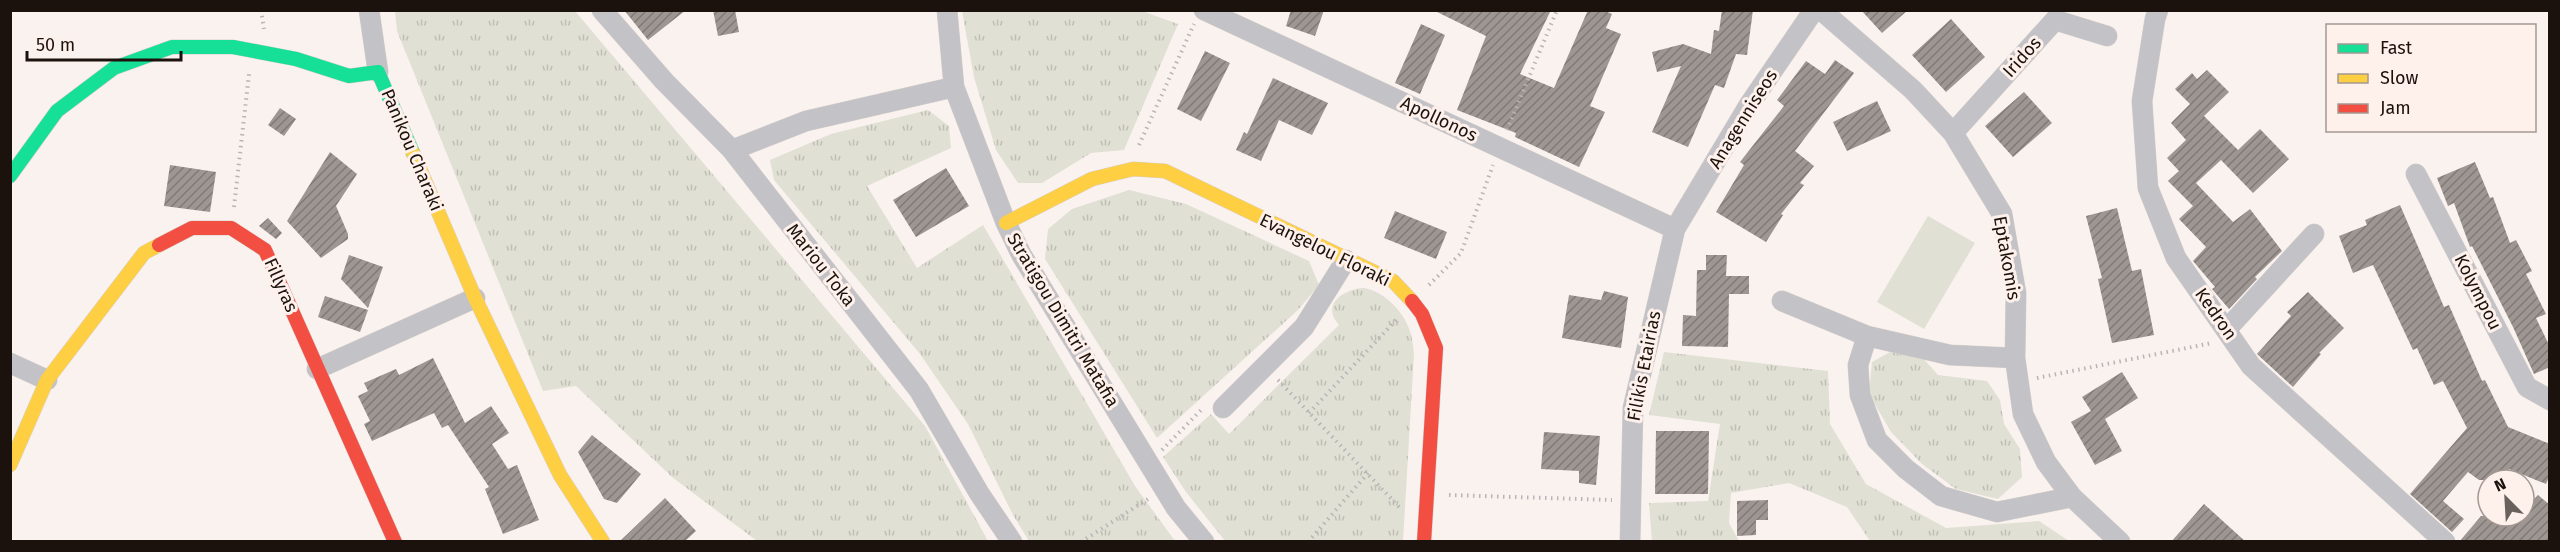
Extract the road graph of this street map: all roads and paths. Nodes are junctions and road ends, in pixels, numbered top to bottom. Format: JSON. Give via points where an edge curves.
{"nodes":[{"id":1,"x":369,"y":10,"type":"edge"},
{"id":2,"x":602,"y":10,"type":"edge"},
{"id":3,"x":947,"y":10,"type":"edge"},
{"id":4,"x":1557,"y":10,"type":"edge"},
{"id":5,"x":1814,"y":10,"type":"edge"},
{"id":6,"x":1821,"y":10,"type":"edge"},
{"id":7,"x":2158,"y":10,"type":"edge"},
{"id":8,"x":1225,"y":14,"type":"edge"},
{"id":9,"x":1199,"y":16,"type":"edge"},
{"id":10,"x":2107,"y":36,"type":"dead end"},
{"id":11,"x":251,"y":50,"type":"junction"},
{"id":12,"x":378,"y":72,"type":"junction"},
{"id":13,"x":954,"y":87,"type":"junction"},
{"id":14,"x":1953,"y":134,"type":"junction"},
{"id":15,"x":1499,"y":147,"type":"junction"},
{"id":16,"x":732,"y":150,"type":"junction"},
{"id":17,"x":1132,"y":169,"type":"junction"},
{"id":18,"x":2416,"y":174,"type":"dead end"},
{"id":19,"x":10,"y":176,"type":"edge"},
{"id":20,"x":1006,"y":223,"type":"junction"},
{"id":21,"x":231,"y":228,"type":"junction"},
{"id":22,"x":1675,"y":229,"type":"junction"},
{"id":23,"x":2314,"y":234,"type":"dead end"},
{"id":24,"x":1346,"y":260,"type":"junction"},
{"id":25,"x":474,"y":298,"type":"junction"},
{"id":26,"x":1413,"y":301,"type":"junction"},
{"id":27,"x":1782,"y":302,"type":"dead end"},
{"id":28,"x":2230,"y":334,"type":"junction"},
{"id":29,"x":1867,"y":336,"type":"junction"},
{"id":30,"x":2015,"y":358,"type":"junction"},
{"id":31,"x":10,"y":363,"type":"edge"},
{"id":32,"x":1264,"y":367,"type":"junction"},
{"id":33,"x":317,"y":369,"type":"junction"},
{"id":34,"x":47,"y":380,"type":"junction"},
{"id":35,"x":2019,"y":381,"type":"junction"},
{"id":36,"x":2550,"y":400,"type":"edge"},
{"id":37,"x":1223,"y":408,"type":"joint"},
{"id":38,"x":1309,"y":413,"type":"junction"},
{"id":39,"x":1149,"y":463,"type":"junction"},
{"id":40,"x":10,"y":465,"type":"edge"},
{"id":41,"x":1368,"y":473,"type":"junction"},
{"id":42,"x":1165,"y":488,"type":"junction"},
{"id":43,"x":1427,"y":494,"type":"junction"},
{"id":44,"x":2072,"y":496,"type":"junction"},
{"id":45,"x":1631,"y":501,"type":"junction"},
{"id":46,"x":1424,"y":537,"type":"edge"},
{"id":47,"x":395,"y":542,"type":"edge"},
{"id":48,"x":603,"y":542,"type":"edge"},
{"id":49,"x":1012,"y":542,"type":"edge"},
{"id":50,"x":1081,"y":542,"type":"edge"},
{"id":51,"x":1204,"y":542,"type":"edge"},
{"id":52,"x":1308,"y":542,"type":"edge"},
{"id":53,"x":1630,"y":542,"type":"edge"},
{"id":54,"x":2120,"y":542,"type":"edge"},
{"id":55,"x":2445,"y":542,"type":"edge"}],
"edges":[{"from":1,"to":12,"type":"street"},
{"from":2,"to":16,"type":"street","name":"Mariou Toka"},
{"from":3,"to":13,"type":"street","name":"Stratigou Dimitri Matafia"},
{"from":4,"to":15,"type":"path"},
{"from":5,"to":22,"type":"street","name":"Anagenniseos","via":[[1749,105]]},
{"from":6,"to":14,"type":"street","name":"Eptakomis","via":[[1914,90]]},
{"from":7,"to":28,"type":"street","name":"Kedron","via":[[2142,101],[2148,188],[2176,258]]},
{"from":8,"to":9,"type":"street","name":"Apollonos"},
{"from":8,"to":15,"type":"street","name":"Apollonos"},
{"from":9,"to":17,"type":"path","via":[[1141,137]]},
{"from":10,"to":14,"type":"street","name":"Iridos","via":[[2055,20]]},
{"from":11,"to":12,"type":"street","name":"Panikou Charaki","via":[[349,76]]},
{"from":11,"to":19,"type":"street","name":"Panikou Charaki","via":[[172,47],[114,68],[57,111]]},
{"from":11,"to":21,"type":"path"},
{"from":12,"to":25,"type":"street","name":"Panikou Charaki"},
{"from":13,"to":16,"type":"street","via":[[806,121]]},
{"from":13,"to":20,"type":"street","name":"Stratigou Dimitri Matafia"},
{"from":14,"to":30,"type":"street","name":"Eptakomis","via":[[2002,214],[2016,293]]},
{"from":15,"to":22,"type":"street","name":"Apollonos"},
{"from":15,"to":26,"type":"path","via":[[1461,253]]},
{"from":16,"to":49,"type":"street","name":"Mariou Toka","via":[[919,390]]},
{"from":17,"to":20,"type":"street","name":"Evangelou Floraki","via":[[1092,179]]},
{"from":17,"to":24,"type":"street","name":"Evangelou Floraki","via":[[1165,171]]},
{"from":18,"to":36,"type":"street","name":"Kolympou","via":[[2527,387]]},
{"from":20,"to":39,"type":"street","name":"Stratigou Dimitri Matafia"},
{"from":21,"to":33,"type":"street","name":"Fillyras","via":[[265,250]]},
{"from":21,"to":34,"type":"street","via":[[192,228],[144,253]]},
{"from":22,"to":45,"type":"street","name":"Filikis Etairias","via":[[1633,408]]},
{"from":23,"to":28,"type":"street"},
{"from":24,"to":26,"type":"street","name":"Evangelou Floraki","via":[[1393,281]]},
{"from":24,"to":32,"type":"street","via":[[1304,327]]},
{"from":25,"to":33,"type":"street"},
{"from":25,"to":48,"type":"street","name":"Panikou Charaki","via":[[560,475]]},
{"from":26,"to":38,"type":"path"},
{"from":26,"to":43,"type":"street","name":"Evangelou Floraki","via":[[1436,348]]},
{"from":27,"to":29,"type":"street"},
{"from":28,"to":35,"type":"path"},
{"from":28,"to":55,"type":"street","name":"Kedron","via":[[2251,366]]},
{"from":29,"to":30,"type":"street","via":[[1950,354]]},
{"from":29,"to":44,"type":"street","via":[[1858,365],[1860,395],[1877,440],[1906,469],[1941,496],[1997,512]]},
{"from":30,"to":35,"type":"street","name":"Eptakomis"},
{"from":31,"to":34,"type":"street"},
{"from":32,"to":37,"type":"street"},
{"from":32,"to":38,"type":"path"},
{"from":33,"to":47,"type":"street","name":"Fillyras"},
{"from":34,"to":40,"type":"street"},
{"from":35,"to":44,"type":"street","name":"Eptakomis","via":[[2023,414],[2046,462]]},
{"from":37,"to":39,"type":"path","via":[[1208,403]]},
{"from":38,"to":41,"type":"path"},
{"from":39,"to":42,"type":"street","name":"Stratigou Dimitri Matafia"},
{"from":41,"to":46,"type":"path"},
{"from":41,"to":52,"type":"path"},
{"from":42,"to":50,"type":"path"},
{"from":42,"to":51,"type":"street","name":"Stratigou Dimitri Matafia"},
{"from":43,"to":45,"type":"path"},
{"from":43,"to":46,"type":"street","name":"Evangelou Floraki"},
{"from":44,"to":54,"type":"street","name":"Eptakomis"},
{"from":45,"to":53,"type":"street","name":"Filikis Etairias"}]}
